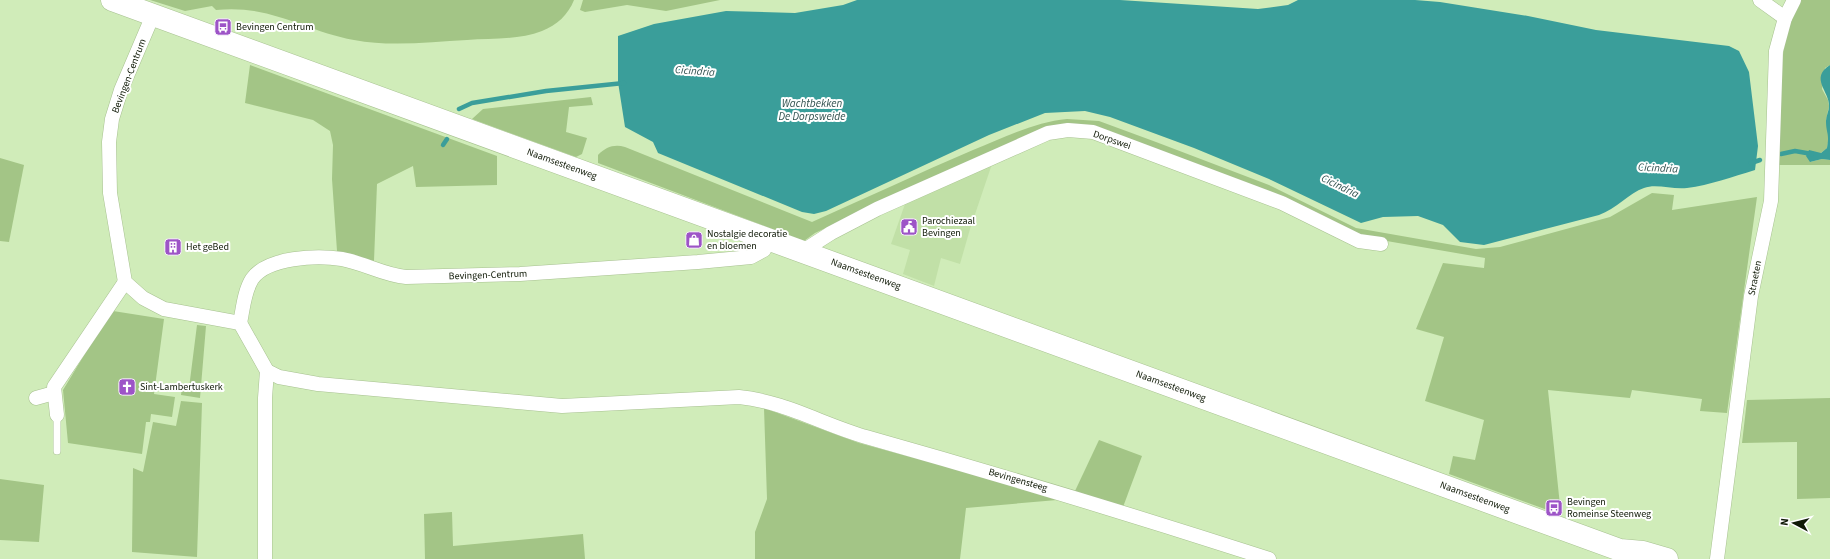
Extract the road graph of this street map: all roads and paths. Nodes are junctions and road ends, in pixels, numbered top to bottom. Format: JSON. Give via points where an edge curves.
{"nodes":[{"id":1,"x":112,"y":0,"type":"edge"},
{"id":2,"x":1760,"y":0,"type":"edge"},
{"id":3,"x":1794,"y":0,"type":"edge"},
{"id":4,"x":153,"y":15,"type":"junction"},
{"id":5,"x":1785,"y":18,"type":"junction"},
{"id":6,"x":769,"y":239,"type":"junction"},
{"id":7,"x":1381,"y":244,"type":"dead end"},
{"id":8,"x":803,"y":251,"type":"junction"},
{"id":9,"x":125,"y":282,"type":"junction"},
{"id":10,"x":240,"y":323,"type":"junction"},
{"id":11,"x":267,"y":371,"type":"junction"},
{"id":12,"x":54,"y":394,"type":"junction"},
{"id":13,"x":36,"y":398,"type":"dead end"},
{"id":14,"x":56,"y":415,"type":"joint"},
{"id":15,"x":57,"y":451,"type":"dead end"},
{"id":16,"x":1626,"y":555,"type":"edge"},
{"id":17,"x":265,"y":559,"type":"edge"},
{"id":18,"x":1269,"y":559,"type":"edge"},
{"id":19,"x":1667,"y":559,"type":"edge"},
{"id":20,"x":1717,"y":559,"type":"edge"}],
"edges":[{"from":1,"to":4,"type":"main road","name":"Naamsesteenweg"},
{"from":2,"to":5,"type":"street"},
{"from":3,"to":5,"type":"street","name":"Straeten"},
{"from":4,"to":6,"type":"main road","name":"Naamsesteenweg"},
{"from":4,"to":9,"type":"street","name":"Bevingen-Centrum","via":[[121,90],[112,119],[109,142],[110,194]]},
{"from":5,"to":20,"type":"street","name":"Straeten","via":[[1776,51],[1771,201],[1751,296]]},
{"from":6,"to":8,"type":"main road","name":"Naamsesteenweg"},
{"from":6,"to":10,"type":"street","name":"Bevingen-Centrum","via":[[764,250],[751,257],[520,274],[406,277],[394,276],[341,259],[286,260],[265,267],[252,279],[244,299]]},
{"from":7,"to":8,"type":"street","name":"Dorpswei","via":[[1359,240],[1282,203],[1092,132],[1068,130],[1048,134],[877,209]]},
{"from":8,"to":16,"type":"main road","name":"Naamsesteenweg"},
{"from":9,"to":10,"type":"street","via":[[143,298],[164,309]]},
{"from":9,"to":12,"type":"street","via":[[54,387]]},
{"from":10,"to":11,"type":"street"},
{"from":11,"to":17,"type":"street"},
{"from":11,"to":18,"type":"street","name":"Bevingensteeg","via":[[279,377],[318,384],[562,406],[740,396],[767,402],[858,435],[1024,482]]},
{"from":12,"to":13,"type":"street"},
{"from":12,"to":14,"type":"street"},
{"from":14,"to":15,"type":"lane"},
{"from":16,"to":19,"type":"main road","name":"Naamsesteenweg","via":[[1643,552]]}]}
